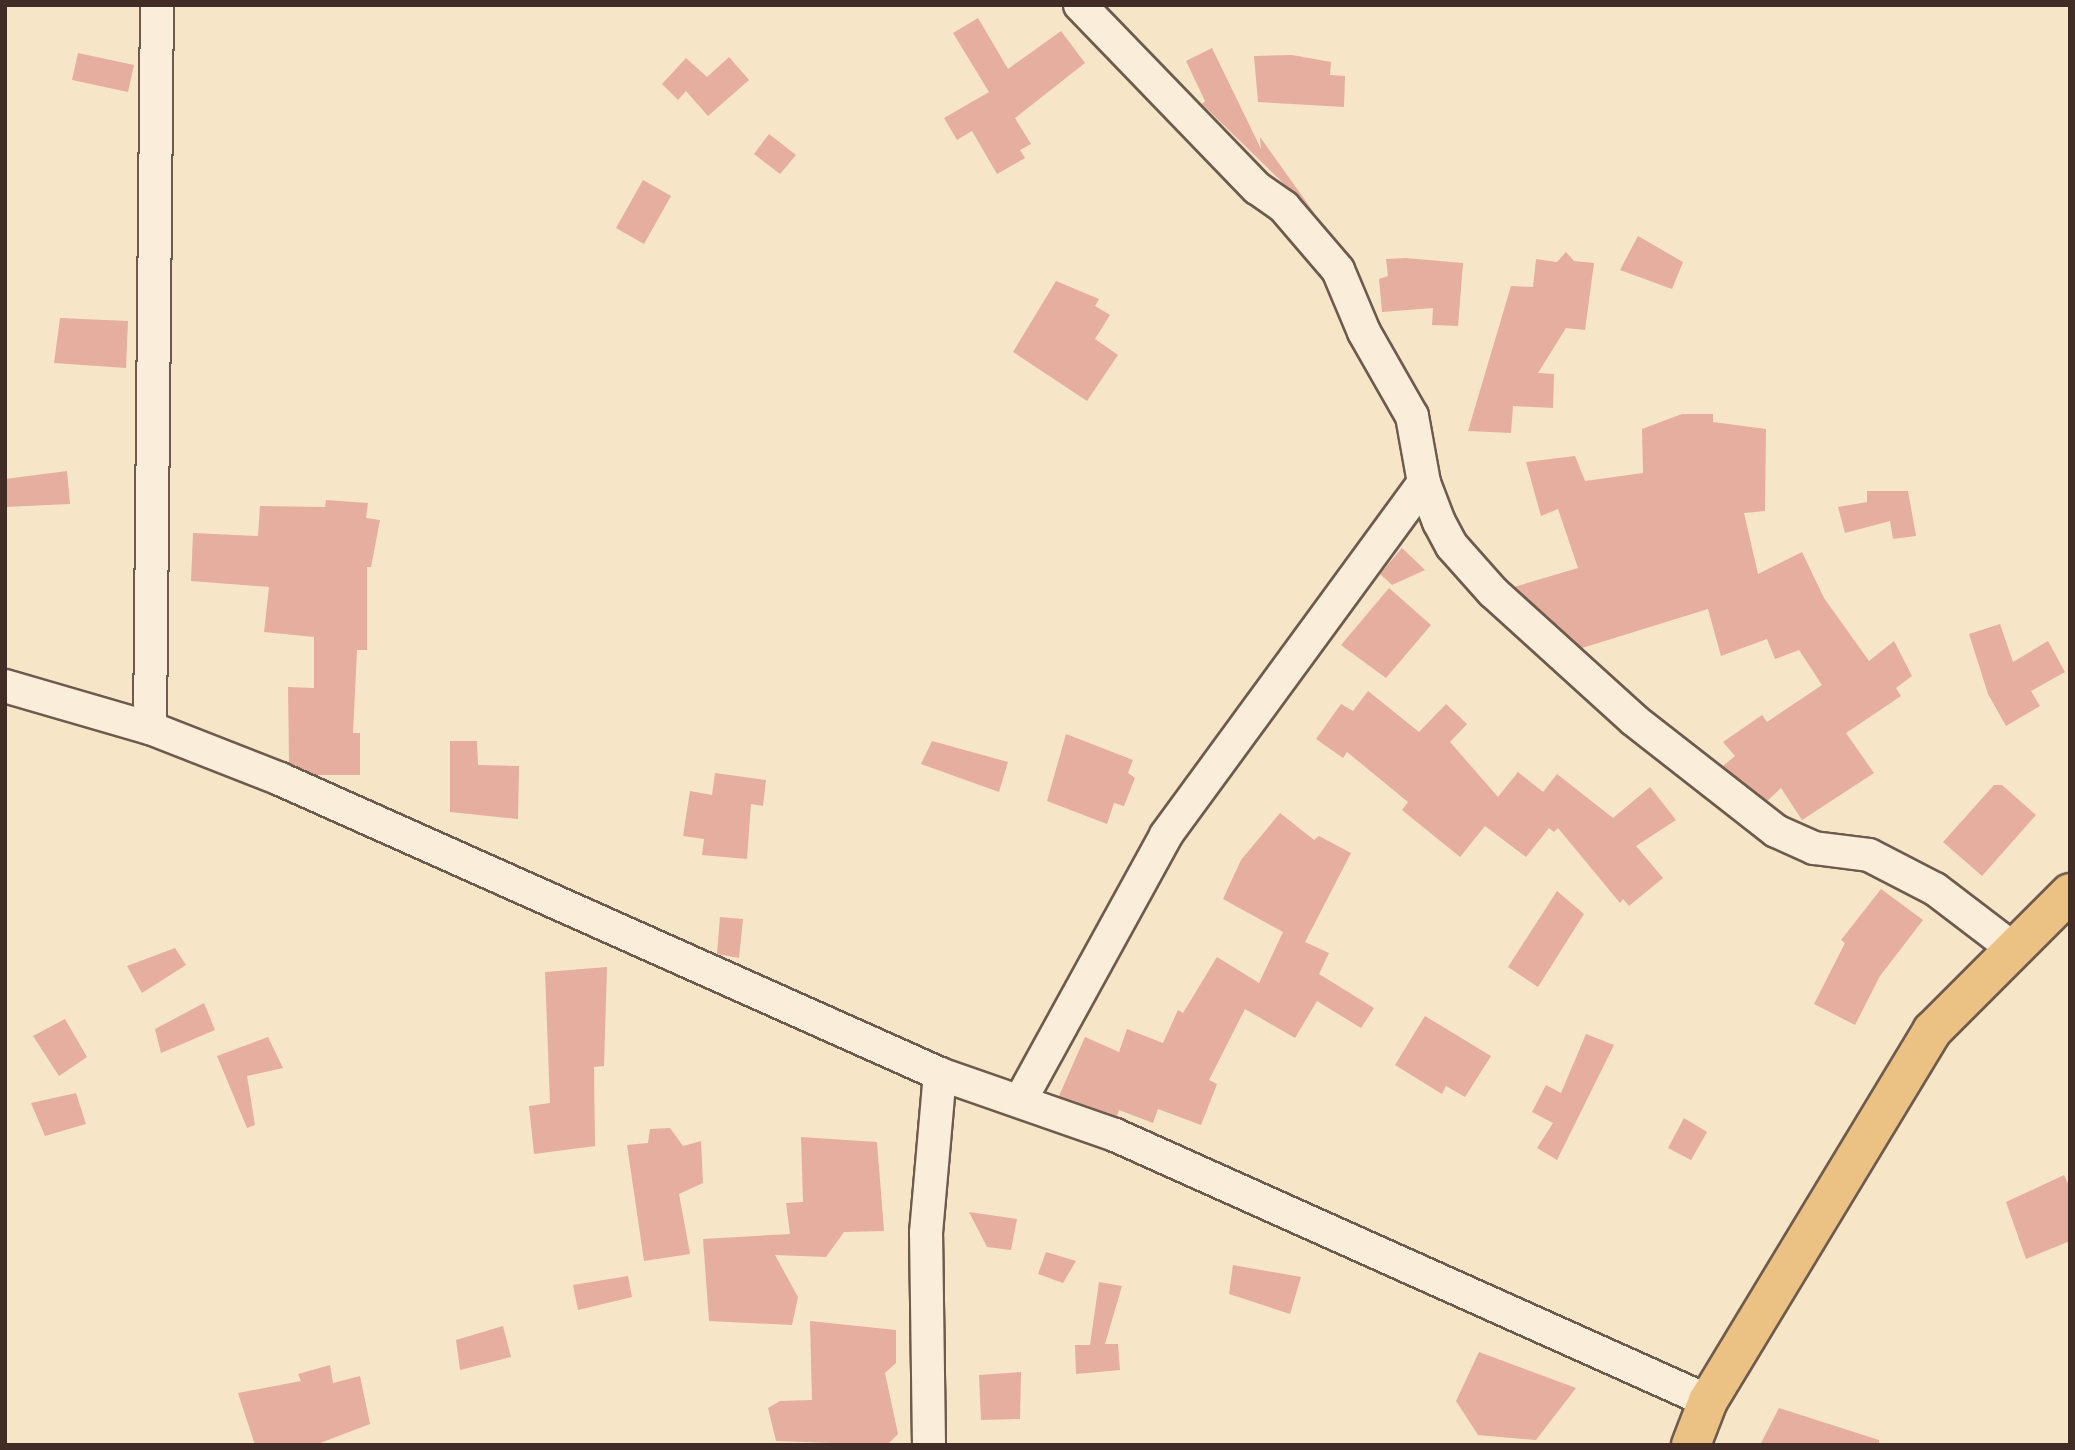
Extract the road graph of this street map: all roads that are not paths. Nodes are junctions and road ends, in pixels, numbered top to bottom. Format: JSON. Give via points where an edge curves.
{"nodes":[{"id":1,"x":157,"y":5,"type":"edge"},
{"id":2,"x":1080,"y":5,"type":"edge"},
{"id":3,"x":1424,"y":483,"type":"junction"},
{"id":4,"x":5,"y":686,"type":"edge"},
{"id":5,"x":150,"y":728,"type":"junction"},
{"id":6,"x":2068,"y":899,"type":"edge"},
{"id":7,"x":2011,"y":947,"type":"junction"},
{"id":8,"x":940,"y":1074,"type":"junction"},
{"id":9,"x":1020,"y":1101,"type":"junction"},
{"id":10,"x":1708,"y":1401,"type":"junction"},
{"id":11,"x":929,"y":1445,"type":"edge"},
{"id":12,"x":1691,"y":1445,"type":"edge"}],
"edges":[{"from":1,"to":5,"type":"street"},
{"from":2,"to":3,"type":"street","via":[[1257,188],[1284,207],[1338,270],[1364,332],[1412,416]]},
{"from":3,"to":7,"type":"street","via":[[1452,547],[1493,592],[1634,720],[1776,831],[1814,848],[1869,855],[1935,889]]},
{"from":3,"to":9,"type":"street","via":[[1166,835]]},
{"from":4,"to":5,"type":"street","via":[[25,687]]},
{"from":5,"to":8,"type":"street","via":[[280,779]]},
{"from":6,"to":7,"type":"main road"},
{"from":7,"to":10,"type":"main road","via":[[1932,1031]]},
{"from":8,"to":9,"type":"street"},
{"from":8,"to":11,"type":"street","via":[[926,1233]]},
{"from":9,"to":10,"type":"street","via":[[1115,1135]]},
{"from":10,"to":12,"type":"main road"}]}
